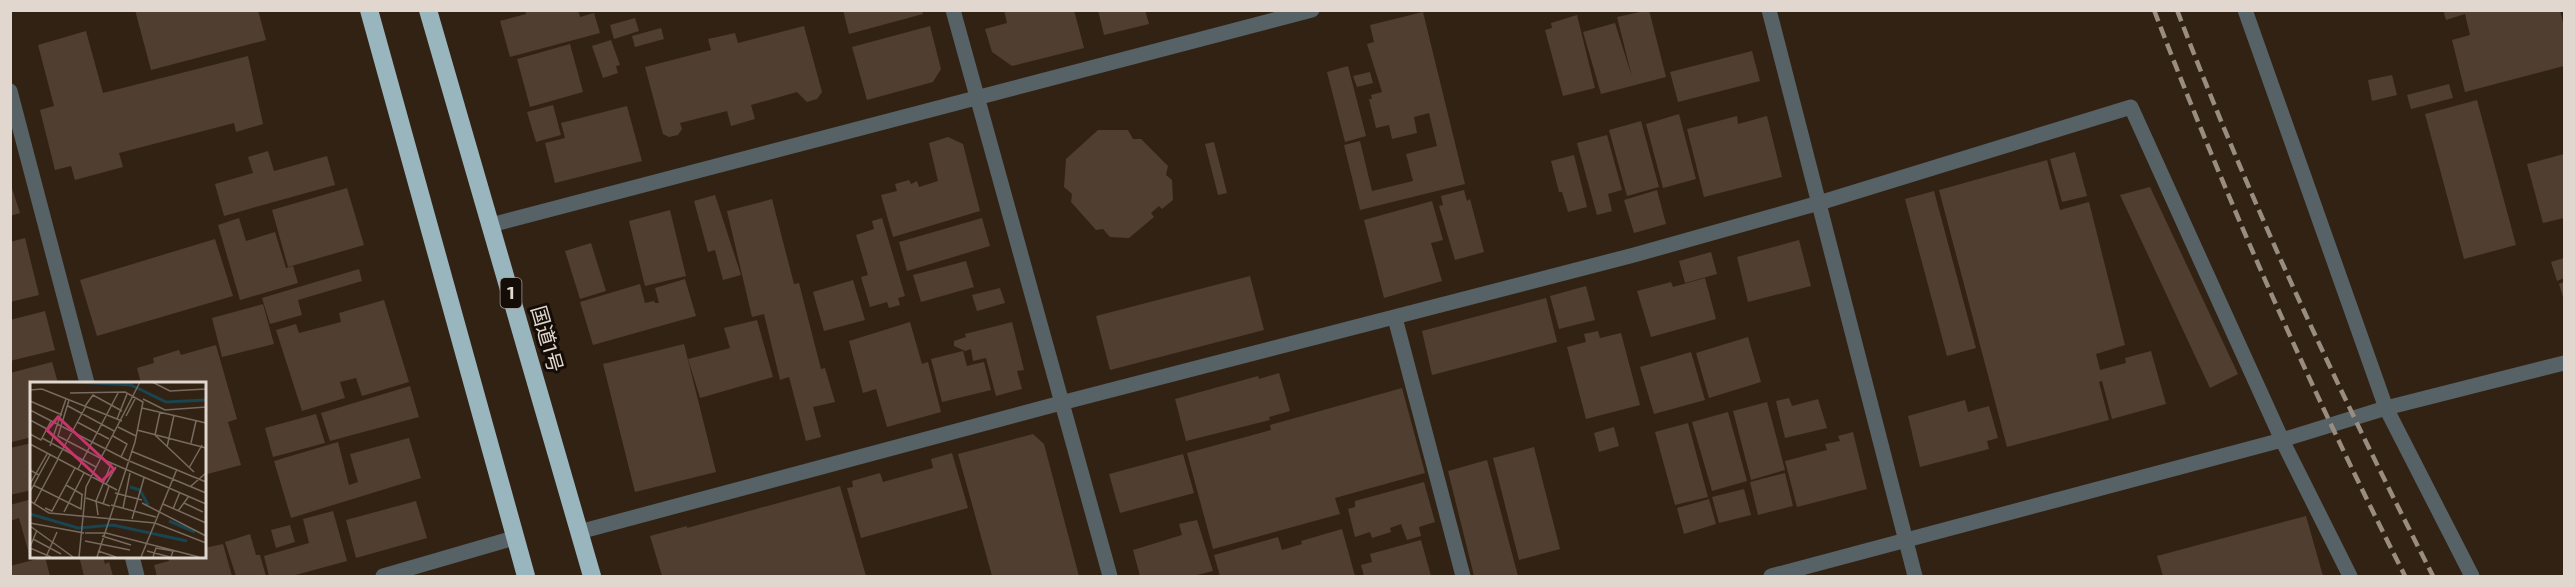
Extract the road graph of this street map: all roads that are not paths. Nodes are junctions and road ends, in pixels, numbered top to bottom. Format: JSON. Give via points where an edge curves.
{"nodes":[{"id":1,"x":369,"y":10,"type":"edge"},
{"id":2,"x":428,"y":10,"type":"edge"},
{"id":3,"x":953,"y":10,"type":"edge"},
{"id":4,"x":1312,"y":10,"type":"edge"},
{"id":5,"x":1769,"y":10,"type":"edge"},
{"id":6,"x":2246,"y":10,"type":"edge"},
{"id":7,"x":10,"y":91,"type":"edge"},
{"id":8,"x":977,"y":98,"type":"junction"},
{"id":9,"x":1819,"y":203,"type":"junction"},
{"id":10,"x":491,"y":225,"type":"junction"},
{"id":11,"x":1395,"y":318,"type":"junction"},
{"id":12,"x":2565,"y":363,"type":"edge"},
{"id":13,"x":87,"y":382,"type":"edge"},
{"id":14,"x":1061,"y":403,"type":"junction"},
{"id":15,"x":2386,"y":408,"type":"junction"},
{"id":16,"x":2282,"y":440,"type":"junction"},
{"id":17,"x":579,"y":532,"type":"junction"},
{"id":18,"x":514,"y":538,"type":"junction"},
{"id":19,"x":1906,"y":540,"type":"junction"},
{"id":20,"x":132,"y":557,"type":"edge"},
{"id":21,"x":137,"y":576,"type":"edge"},
{"id":22,"x":383,"y":576,"type":"edge"},
{"id":23,"x":526,"y":576,"type":"edge"},
{"id":24,"x":592,"y":576,"type":"edge"},
{"id":25,"x":1110,"y":576,"type":"edge"},
{"id":26,"x":1463,"y":576,"type":"edge"},
{"id":27,"x":1771,"y":576,"type":"edge"},
{"id":28,"x":1915,"y":576,"type":"edge"},
{"id":29,"x":2350,"y":576,"type":"edge"},
{"id":30,"x":2472,"y":576,"type":"edge"}],
"edges":[{"from":1,"to":18,"type":"highway"},
{"from":2,"to":10,"type":"highway","name":"国道1号","number":"1"},
{"from":3,"to":8,"type":"street"},
{"from":4,"to":8,"type":"street"},
{"from":5,"to":9,"type":"street"},
{"from":6,"to":15,"type":"street"},
{"from":7,"to":13,"type":"street"},
{"from":8,"to":10,"type":"street"},
{"from":8,"to":14,"type":"street"},
{"from":9,"to":11,"type":"street"},
{"from":9,"to":16,"type":"street","via":[[2131,107]]},
{"from":9,"to":19,"type":"street"},
{"from":10,"to":17,"type":"highway","name":"国道1号","number":"1"},
{"from":11,"to":14,"type":"street"},
{"from":11,"to":26,"type":"street"},
{"from":12,"to":15,"type":"street"},
{"from":14,"to":17,"type":"street"},
{"from":14,"to":25,"type":"street"},
{"from":15,"to":16,"type":"street"},
{"from":15,"to":30,"type":"street"},
{"from":16,"to":19,"type":"street"},
{"from":16,"to":29,"type":"street"},
{"from":17,"to":24,"type":"highway","name":"国道1号","number":"1"},
{"from":18,"to":22,"type":"street"},
{"from":18,"to":23,"type":"highway"},
{"from":19,"to":27,"type":"street"},
{"from":19,"to":28,"type":"street"},
{"from":20,"to":21,"type":"street"}]}
